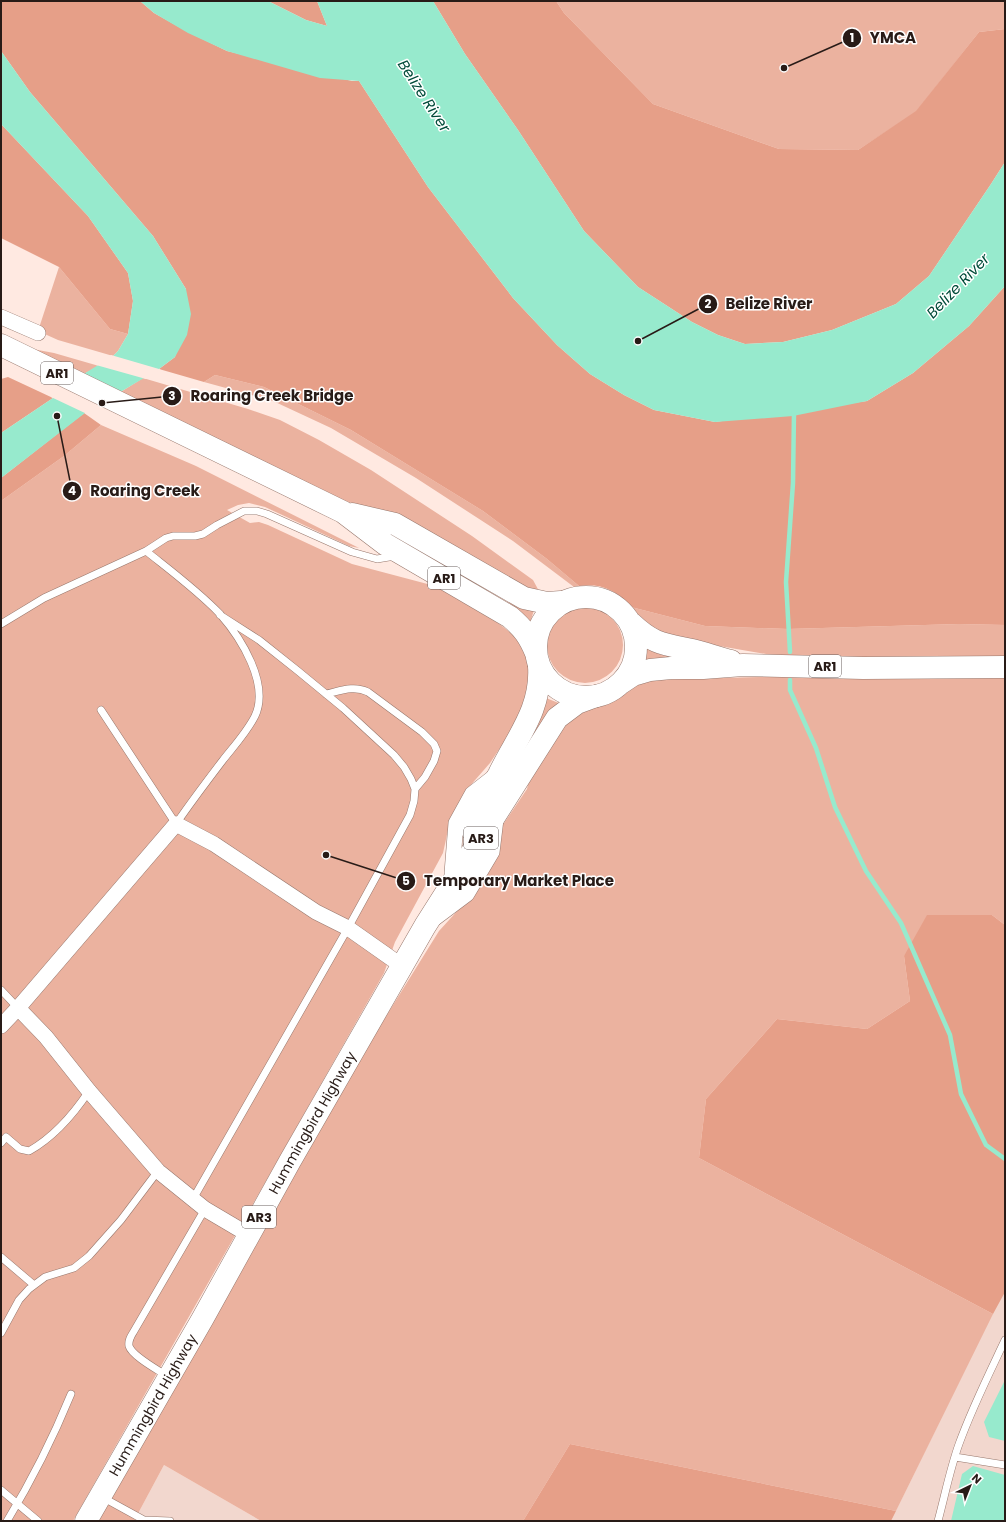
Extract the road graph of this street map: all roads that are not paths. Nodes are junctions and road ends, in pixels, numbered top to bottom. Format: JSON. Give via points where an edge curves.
{"nodes":[{"id":1,"x":1,"y":317,"type":"edge"},
{"id":2,"x":38,"y":333,"type":"dead end"},
{"id":3,"x":10,"y":349,"type":"edge"},
{"id":4,"x":343,"y":512,"type":"junction"},
{"id":5,"x":146,"y":551,"type":"junction"},
{"id":6,"x":403,"y":554,"type":"junction"},
{"id":7,"x":561,"y":602,"type":"junction"},
{"id":8,"x":220,"y":615,"type":"junction"},
{"id":9,"x":631,"y":623,"type":"junction"},
{"id":10,"x":1,"y":624,"type":"edge"},
{"id":11,"x":538,"y":659,"type":"junction"},
{"id":12,"x":743,"y":665,"type":"junction"},
{"id":13,"x":1005,"y":667,"type":"edge"},
{"id":14,"x":621,"y":683,"type":"junction"},
{"id":15,"x":326,"y":694,"type":"junction"},
{"id":16,"x":596,"y":696,"type":"junction"},
{"id":17,"x":101,"y":710,"type":"dead end"},
{"id":18,"x":415,"y":789,"type":"junction"},
{"id":19,"x":176,"y":824,"type":"junction"},
{"id":20,"x":429,"y":919,"type":"junction"},
{"id":21,"x":348,"y":928,"type":"junction"},
{"id":22,"x":402,"y":966,"type":"junction"},
{"id":23,"x":1,"y":990,"type":"edge"},
{"id":24,"x":18,"y":1008,"type":"junction"},
{"id":25,"x":1,"y":1026,"type":"edge"},
{"id":26,"x":89,"y":1091,"type":"junction"},
{"id":27,"x":1,"y":1144,"type":"edge"},
{"id":28,"x":158,"y":1171,"type":"junction"},
{"id":29,"x":193,"y":1199,"type":"junction"},
{"id":30,"x":205,"y":1209,"type":"junction"},
{"id":31,"x":249,"y":1235,"type":"junction"},
{"id":32,"x":1,"y":1257,"type":"edge"},
{"id":33,"x":34,"y":1285,"type":"junction"},
{"id":34,"x":1,"y":1333,"type":"edge"},
{"id":35,"x":1005,"y":1340,"type":"edge"},
{"id":36,"x":169,"y":1377,"type":"junction"},
{"id":37,"x":71,"y":1394,"type":"dead end"},
{"id":38,"x":955,"y":1457,"type":"junction"},
{"id":39,"x":1005,"y":1465,"type":"edge"},
{"id":40,"x":1,"y":1490,"type":"edge"},
{"id":41,"x":100,"y":1496,"type":"junction"},
{"id":42,"x":17,"y":1504,"type":"junction"},
{"id":43,"x":7,"y":1521,"type":"edge"},
{"id":44,"x":38,"y":1521,"type":"edge"},
{"id":45,"x":86,"y":1521,"type":"edge"},
{"id":46,"x":170,"y":1521,"type":"edge"},
{"id":47,"x":938,"y":1521,"type":"edge"}],
"edges":[{"from":1,"to":2,"type":"street"},
{"from":3,"to":4,"type":"main road","number":"AR1"},
{"from":4,"to":6,"type":"main road","number":"AR1"},
{"from":4,"to":7,"type":"main road","number":"AR1","via":[[395,524],[524,598],[547,603]]},
{"from":5,"to":6,"type":"lane","via":[[166,538],[203,534],[244,511],[257,511],[352,552],[377,559]]},
{"from":5,"to":8,"type":"lane"},
{"from":5,"to":10,"type":"lane","via":[[44,598]]},
{"from":6,"to":11,"type":"main road","number":"AR1","via":[[510,617],[530,639]]},
{"from":7,"to":9,"type":"main road","via":[[585,596],[603,599],[619,609]]},
{"from":7,"to":11,"type":"main road","via":[[548,613],[539,628],[536,644]]},
{"from":8,"to":15,"type":"lane","via":[[259,640]]},
{"from":8,"to":19,"type":"lane","via":[[242,644],[251,661],[258,683],[259,702],[248,728]]},
{"from":9,"to":12,"type":"main road","number":"AR1","via":[[642,634],[659,644]]},
{"from":9,"to":14,"type":"main road","via":[[636,638],[636,654],[631,670]]},
{"from":11,"to":16,"type":"main road","via":[[548,680],[562,691],[579,696]]},
{"from":11,"to":20,"type":"main road","name":"Hummingbird Highway","number":"AR3","via":[[538,690],[531,714],[499,773]]},
{"from":12,"to":13,"type":"main road","number":"AR1","via":[[863,668]]},
{"from":12,"to":14,"type":"main road","number":"AR1","via":[[650,670],[633,675]]},
{"from":14,"to":16,"type":"main road","via":[[611,691]]},
{"from":15,"to":18,"type":"lane","via":[[394,755]]},
{"from":15,"to":18,"type":"lane","via":[[361,688],[422,732],[434,744],[437,752],[434,761]]},
{"from":16,"to":20,"type":"main road","name":"Hummingbird Highway","number":"AR3","via":[[577,703],[556,718]]},
{"from":17,"to":19,"type":"lane"},
{"from":18,"to":21,"type":"lane","via":[[410,815]]},
{"from":19,"to":21,"type":"street","via":[[214,844],[316,912]]},
{"from":19,"to":24,"type":"street"},
{"from":20,"to":22,"type":"main road","name":"Hummingbird Highway","number":"AR3"},
{"from":21,"to":22,"type":"street"},
{"from":21,"to":29,"type":"lane"},
{"from":22,"to":31,"type":"main road","name":"Hummingbird Highway","number":"AR3"},
{"from":23,"to":24,"type":"lane"},
{"from":24,"to":25,"type":"street"},
{"from":24,"to":26,"type":"street","via":[[46,1037]]},
{"from":26,"to":27,"type":"lane","via":[[75,1111],[43,1143],[29,1151],[20,1149],[6,1137]]},
{"from":26,"to":28,"type":"street"},
{"from":28,"to":29,"type":"street"},
{"from":28,"to":33,"type":"lane","via":[[121,1220],[89,1256],[74,1268],[45,1278]]},
{"from":29,"to":30,"type":"street"},
{"from":30,"to":31,"type":"street"},
{"from":30,"to":36,"type":"lane","via":[[129,1341],[133,1354]]},
{"from":31,"to":36,"type":"main road","name":"Hummingbird Highway","number":"AR3"},
{"from":32,"to":33,"type":"lane"},
{"from":33,"to":34,"type":"lane","via":[[19,1300]]},
{"from":35,"to":38,"type":"lane"},
{"from":36,"to":41,"type":"main road","name":"Hummingbird Highway","number":"AR3"},
{"from":37,"to":42,"type":"lane","via":[[57,1430]]},
{"from":38,"to":39,"type":"lane"},
{"from":38,"to":47,"type":"lane"},
{"from":40,"to":42,"type":"lane"},
{"from":41,"to":45,"type":"main road","name":"Hummingbird Highway","number":"AR3"},
{"from":41,"to":46,"type":"lane","via":[[144,1520]]},
{"from":42,"to":43,"type":"lane"},
{"from":42,"to":44,"type":"lane"}]}
